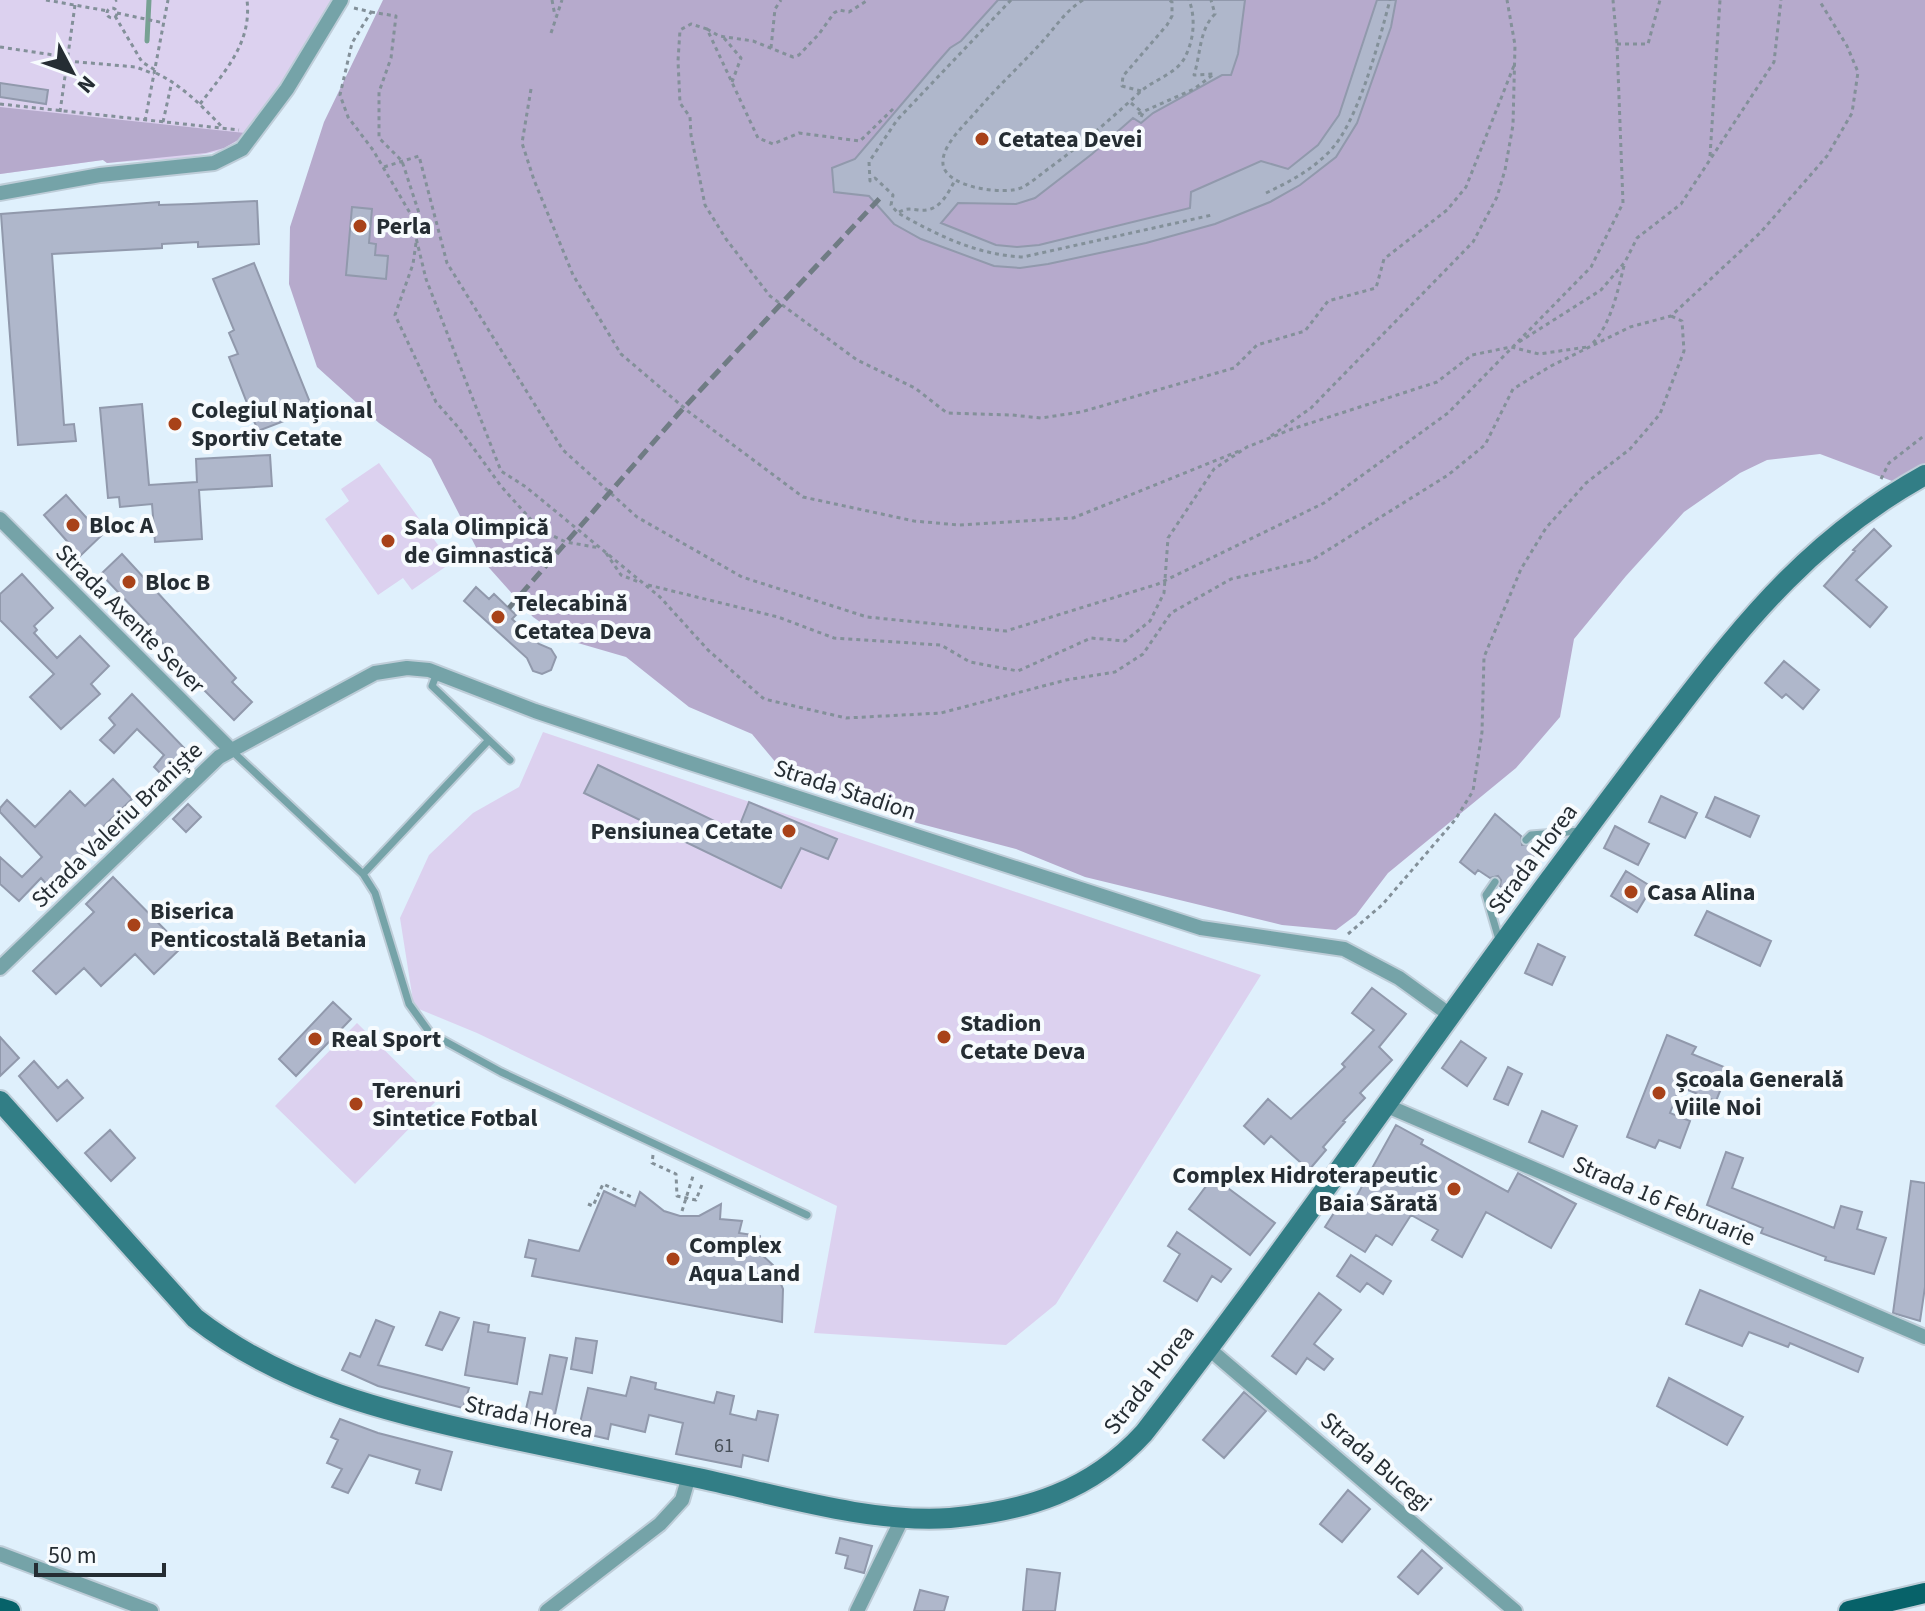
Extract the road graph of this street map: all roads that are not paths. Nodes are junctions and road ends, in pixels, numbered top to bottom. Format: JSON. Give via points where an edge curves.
{"nodes":[{"id":1,"x":340,"y":2,"type":"edge"},
{"id":2,"x":0,"y":193,"type":"edge"},
{"id":3,"x":1925,"y":475,"type":"edge"},
{"id":4,"x":0,"y":519,"type":"edge"},
{"id":5,"x":437,"y":673,"type":"junction"},
{"id":6,"x":489,"y":740,"type":"junction"},
{"id":7,"x":230,"y":749,"type":"junction"},
{"id":8,"x":510,"y":760,"type":"dead end"},
{"id":9,"x":1586,"y":830,"type":"junction"},
{"id":10,"x":1526,"y":840,"type":"dead end"},
{"id":11,"x":363,"y":874,"type":"junction"},
{"id":12,"x":1495,"y":882,"type":"dead end"},
{"id":13,"x":386,"y":892,"type":"dead end"},
{"id":14,"x":375,"y":893,"type":"junction"},
{"id":15,"x":1501,"y":946,"type":"junction"},
{"id":16,"x":0,"y":968,"type":"edge"},
{"id":17,"x":1450,"y":1015,"type":"junction"},
{"id":18,"x":0,"y":1101,"type":"edge"},
{"id":19,"x":1385,"y":1105,"type":"junction"},
{"id":20,"x":807,"y":1215,"type":"dead end"},
{"id":21,"x":1925,"y":1337,"type":"edge"},
{"id":22,"x":1208,"y":1348,"type":"junction"},
{"id":23,"x":689,"y":1476,"type":"junction"},
{"id":24,"x":903,"y":1517,"type":"junction"},
{"id":25,"x":0,"y":1554,"type":"edge"},
{"id":26,"x":1925,"y":1593,"type":"edge"},
{"id":27,"x":0,"y":1608,"type":"edge"},
{"id":28,"x":10,"y":1611,"type":"edge"},
{"id":29,"x":151,"y":1611,"type":"edge"},
{"id":30,"x":547,"y":1611,"type":"edge"},
{"id":31,"x":857,"y":1611,"type":"edge"},
{"id":32,"x":1515,"y":1611,"type":"edge"},
{"id":33,"x":1849,"y":1611,"type":"edge"}],
"edges":[{"from":1,"to":2,"type":"street","via":[[242,149],[214,163]]},
{"from":3,"to":9,"type":"main road","name":"Strada Horea","via":[[1857,519],[1774,590]]},
{"from":4,"to":7,"type":"street","name":"Strada Axente Sever"},
{"from":5,"to":6,"type":"lane","via":[[432,686]]},
{"from":5,"to":7,"type":"street","name":"Strada Stadion","via":[[407,668],[375,673]]},
{"from":5,"to":17,"type":"street","name":"Strada Stadion","via":[[681,760],[1201,928],[1344,949],[1399,978]]},
{"from":6,"to":8,"type":"lane"},
{"from":6,"to":11,"type":"lane"},
{"from":7,"to":11,"type":"lane"},
{"from":7,"to":16,"type":"street","name":"Strada Valeriu Braniște"},
{"from":9,"to":10,"type":"lane","via":[[1531,835]]},
{"from":9,"to":15,"type":"main road","name":"Strada Horea"},
{"from":11,"to":14,"type":"lane"},
{"from":12,"to":15,"type":"lane","via":[[1486,895]]},
{"from":13,"to":14,"type":"lane"},
{"from":14,"to":20,"type":"lane","via":[[404,993],[430,1033],[501,1072]]},
{"from":15,"to":17,"type":"main road","name":"Strada Horea"},
{"from":17,"to":19,"type":"main road","name":"Strada Horea"},
{"from":18,"to":23,"type":"main road","name":"Strada Horea","via":[[195,1318],[256,1359],[333,1393],[433,1423]]},
{"from":19,"to":21,"type":"street","name":"Strada 16 Februarie"},
{"from":19,"to":22,"type":"main road","name":"Strada Horea"},
{"from":22,"to":24,"type":"main road","name":"Strada Horea","via":[[1144,1433],[1101,1473],[1007,1511]]},
{"from":22,"to":32,"type":"street","name":"Strada Bucegi"},
{"from":23,"to":24,"type":"main road","name":"Strada Horea"},
{"from":23,"to":30,"type":"street","via":[[682,1500],[660,1524]]},
{"from":24,"to":31,"type":"street"},
{"from":25,"to":29,"type":"street"},
{"from":26,"to":33,"type":"main road"},
{"from":27,"to":28,"type":"main road"}]}
